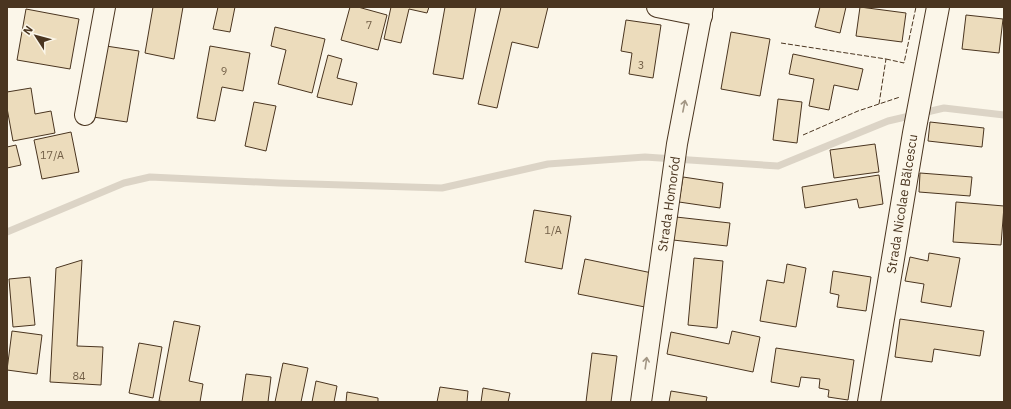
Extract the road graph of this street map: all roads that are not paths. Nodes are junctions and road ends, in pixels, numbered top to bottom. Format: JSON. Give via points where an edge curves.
{"nodes":[{"id":1,"x":105,"y":7,"type":"edge"},
{"id":2,"x":657,"y":7,"type":"edge"},
{"id":3,"x":938,"y":7,"type":"edge"},
{"id":4,"x":703,"y":11,"type":"edge"},
{"id":5,"x":85,"y":115,"type":"dead end"},
{"id":6,"x":641,"y":402,"type":"edge"},
{"id":7,"x":870,"y":402,"type":"edge"}],
"edges":[{"from":1,"to":5,"type":"street"},
{"from":2,"to":4,"type":"street"},
{"from":3,"to":7,"type":"main road","name":"Strada Nicolae Bălcescu","via":[[914,133]]},
{"from":6,"to":4,"type":"street","name":"Strada Homoród","one_way":true,"via":[[677,144]]}]}
